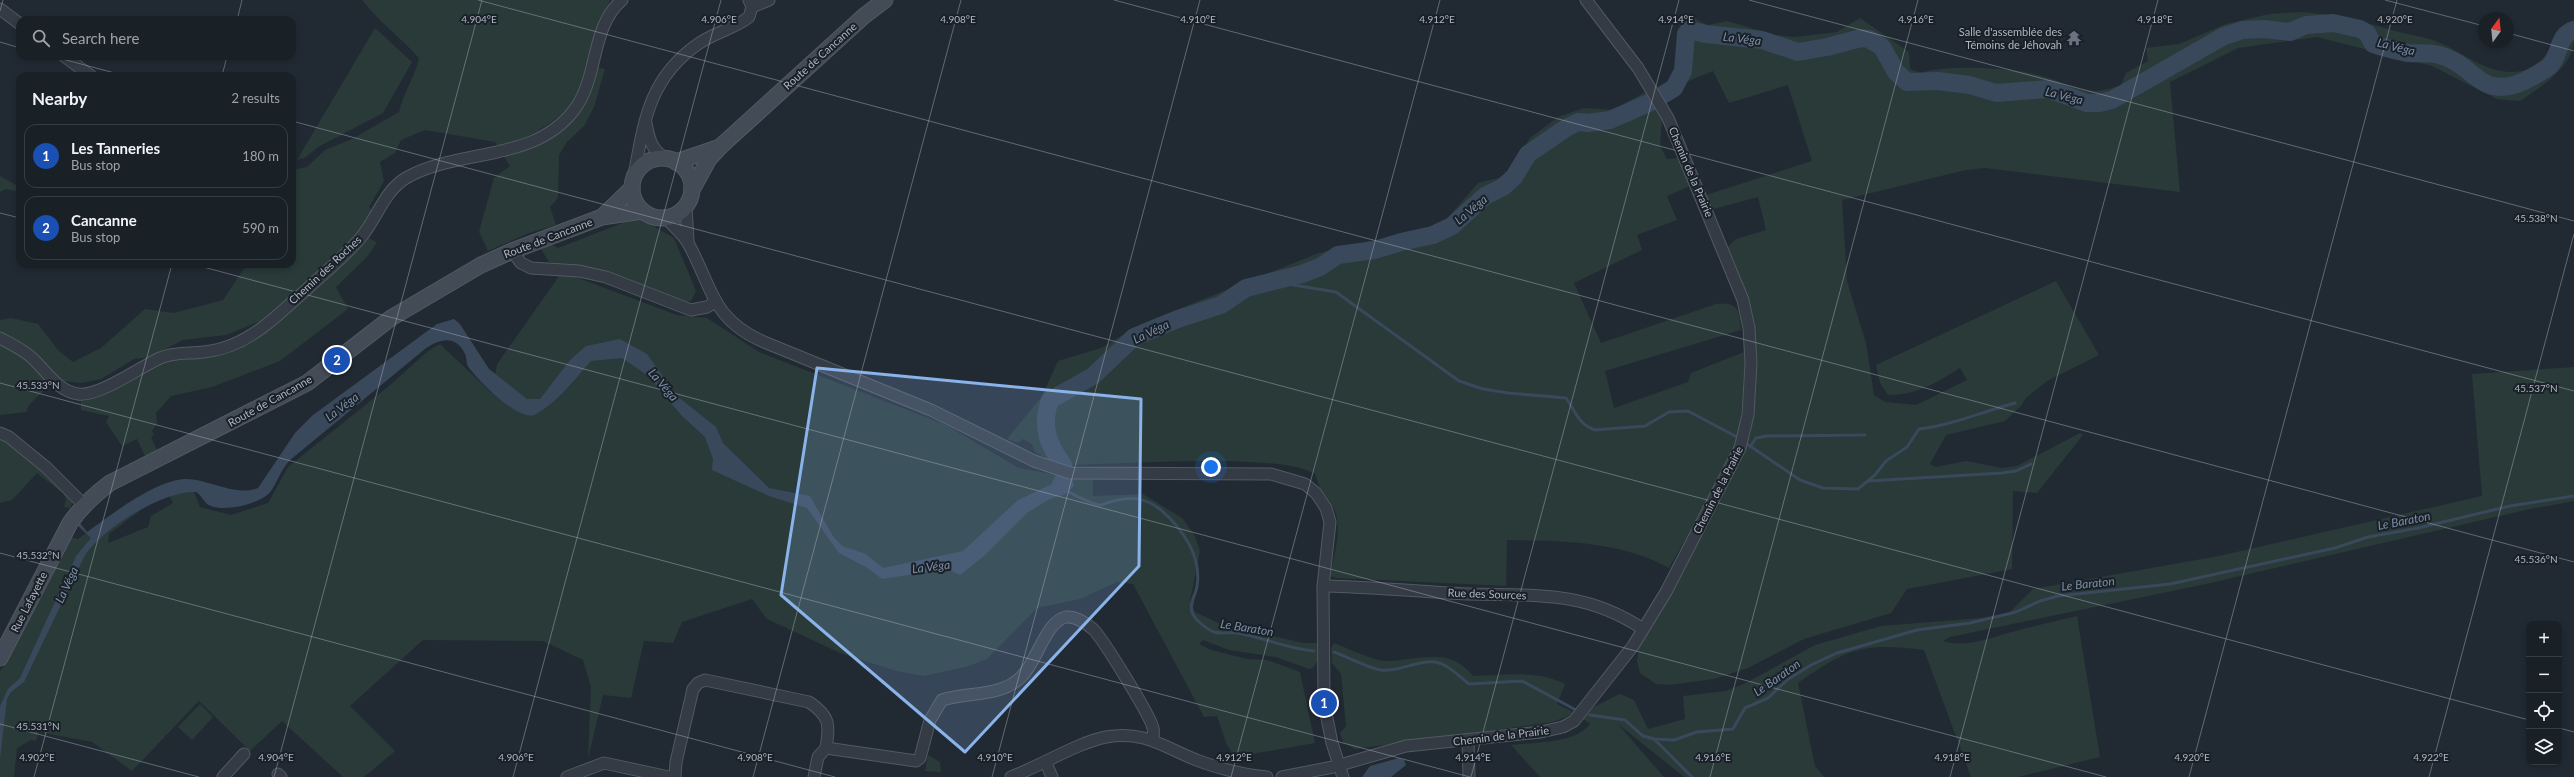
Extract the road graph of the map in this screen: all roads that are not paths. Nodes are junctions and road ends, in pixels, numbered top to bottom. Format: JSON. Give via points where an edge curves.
{"nodes":[{"id":1,"x":622,"y":0,"type":"edge"},
{"id":2,"x":769,"y":0,"type":"edge"},
{"id":3,"x":885,"y":0,"type":"edge"},
{"id":4,"x":1586,"y":0,"type":"edge"},
{"id":5,"x":751,"y":4,"type":"edge"},
{"id":6,"x":0,"y":9,"type":"edge"},
{"id":7,"x":16,"y":21,"type":"edge"},
{"id":8,"x":69,"y":60,"type":"edge"},
{"id":9,"x":86,"y":72,"type":"edge"},
{"id":10,"x":644,"y":116,"type":"junction"},
{"id":11,"x":721,"y":146,"type":"junction"},
{"id":12,"x":670,"y":160,"type":"junction"},
{"id":13,"x":633,"y":182,"type":"junction"},
{"id":14,"x":692,"y":190,"type":"junction"},
{"id":15,"x":686,"y":206,"type":"junction"},
{"id":16,"x":642,"y":211,"type":"junction"},
{"id":17,"x":602,"y":217,"type":"junction"},
{"id":18,"x":666,"y":218,"type":"junction"},
{"id":19,"x":688,"y":241,"type":"junction"},
{"id":20,"x":512,"y":251,"type":"junction"},
{"id":21,"x":715,"y":302,"type":"junction"},
{"id":22,"x":0,"y":338,"type":"edge"},
{"id":23,"x":0,"y":433,"type":"edge"},
{"id":24,"x":84,"y":505,"type":"junction"},
{"id":25,"x":1323,"y":586,"type":"junction"},
{"id":26,"x":1643,"y":629,"type":"junction"},
{"id":27,"x":0,"y":658,"type":"edge"},
{"id":28,"x":1153,"y":740,"type":"junction"},
{"id":29,"x":1468,"y":741,"type":"junction"},
{"id":30,"x":826,"y":748,"type":"junction"},
{"id":31,"x":244,"y":754,"type":"dead end"},
{"id":32,"x":1046,"y":763,"type":"junction"},
{"id":33,"x":1338,"y":764,"type":"junction"},
{"id":34,"x":591,"y":773,"type":"edge"},
{"id":35,"x":223,"y":777,"type":"edge"},
{"id":36,"x":567,"y":777,"type":"edge"},
{"id":37,"x":670,"y":777,"type":"edge"},
{"id":38,"x":675,"y":777,"type":"edge"},
{"id":39,"x":814,"y":777,"type":"edge"},
{"id":40,"x":1011,"y":777,"type":"edge"},
{"id":41,"x":1052,"y":777,"type":"edge"},
{"id":42,"x":1266,"y":777,"type":"edge"},
{"id":43,"x":1282,"y":777,"type":"edge"},
{"id":44,"x":1343,"y":777,"type":"edge"},
{"id":45,"x":1469,"y":777,"type":"edge"}],
"edges":[{"from":1,"to":22,"type":"street","name":"Chemin des Roches","via":[[605,23],[582,95],[574,110],[564,120],[548,132],[516,147],[441,164],[404,179],[395,187],[363,235],[346,253],[263,327],[232,345],[217,350],[184,352],[163,357],[97,390],[78,394],[59,386],[27,353]]},
{"from":2,"to":5,"type":"street"},
{"from":3,"to":11,"type":"main road","name":"Route de Cancanne","via":[[864,16]]},
{"from":4,"to":26,"type":"street","name":"Chemin de la Prairie","via":[[1638,68],[1673,129],[1733,270],[1747,315],[1751,363],[1747,422],[1740,448],[1666,592]]},
{"from":5,"to":10,"type":"street","via":[[751,14],[746,20],[698,43],[676,63],[658,86]]},
{"from":6,"to":7,"type":"street"},
{"from":8,"to":9,"type":"street"},
{"from":10,"to":12,"type":"street","via":[[650,144],[655,152]]},
{"from":10,"to":13,"type":"street"},
{"from":11,"to":12,"type":"main road","name":"Route de Cancanne","via":[[702,155]]},
{"from":11,"to":14,"type":"main road","name":"Route de Cancanne","via":[[709,159]]},
{"from":12,"to":13,"type":"main road","via":[[652,160],[642,166]]},
{"from":12,"to":14,"type":"main road","via":[[688,174]]},
{"from":13,"to":16,"type":"main road","via":[[636,204]]},
{"from":13,"to":17,"type":"main road","name":"Route de Cancanne"},
{"from":14,"to":15,"type":"main road"},
{"from":15,"to":18,"type":"main road","via":[[677,214]]},
{"from":15,"to":19,"type":"street"},
{"from":16,"to":17,"type":"main road","name":"Route de Cancanne"},
{"from":16,"to":18,"type":"main road","via":[[657,218]]},
{"from":17,"to":20,"type":"main road","name":"Route de Cancanne"},
{"from":18,"to":19,"type":"street"},
{"from":19,"to":21,"type":"street"},
{"from":20,"to":21,"type":"street","via":[[521,264],[531,268],[579,271],[606,277],[691,310],[707,307]]},
{"from":20,"to":24,"type":"main road","name":"Route de Cancanne","via":[[391,318],[307,383],[110,483]]},
{"from":21,"to":25,"type":"street","via":[[733,324],[752,337],[931,410],[1034,461],[1056,469],[1070,473],[1271,474],[1305,484],[1316,493],[1326,508],[1330,522]]},
{"from":23,"to":24,"type":"street","via":[[9,437],[48,468]]},
{"from":24,"to":27,"type":"main road","name":"Rue Lafayette","via":[[67,530]]},
{"from":25,"to":26,"type":"street","name":"Rue des Sources","via":[[1562,596],[1594,604]]},
{"from":25,"to":33,"type":"street","via":[[1324,702]]},
{"from":26,"to":29,"type":"street","name":"Chemin de la Prairie","via":[[1582,713],[1569,725],[1541,732]]},
{"from":28,"to":30,"type":"street","via":[[1153,727],[1139,700],[1099,636],[1087,624],[1067,617],[1050,627],[1036,659],[1022,678],[992,690],[942,700],[930,720],[920,758],[916,761]]},
{"from":28,"to":32,"type":"street","via":[[1136,735],[1104,737]]},
{"from":28,"to":42,"type":"street","via":[[1220,768]]},
{"from":29,"to":33,"type":"street","name":"Chemin de la Prairie","via":[[1406,746]]},
{"from":29,"to":45,"type":"street"},
{"from":30,"to":38,"type":"street","via":[[830,727],[822,713],[809,702],[706,680],[698,682],[693,689],[676,762]]},
{"from":30,"to":39,"type":"street","via":[[818,757]]},
{"from":31,"to":35,"type":"street"},
{"from":32,"to":40,"type":"street"},
{"from":32,"to":41,"type":"street"},
{"from":33,"to":43,"type":"street","name":"Chemin de la Prairie","via":[[1322,770]]},
{"from":33,"to":44,"type":"street"},
{"from":34,"to":36,"type":"street"},
{"from":34,"to":37,"type":"street","via":[[604,763]]}]}
